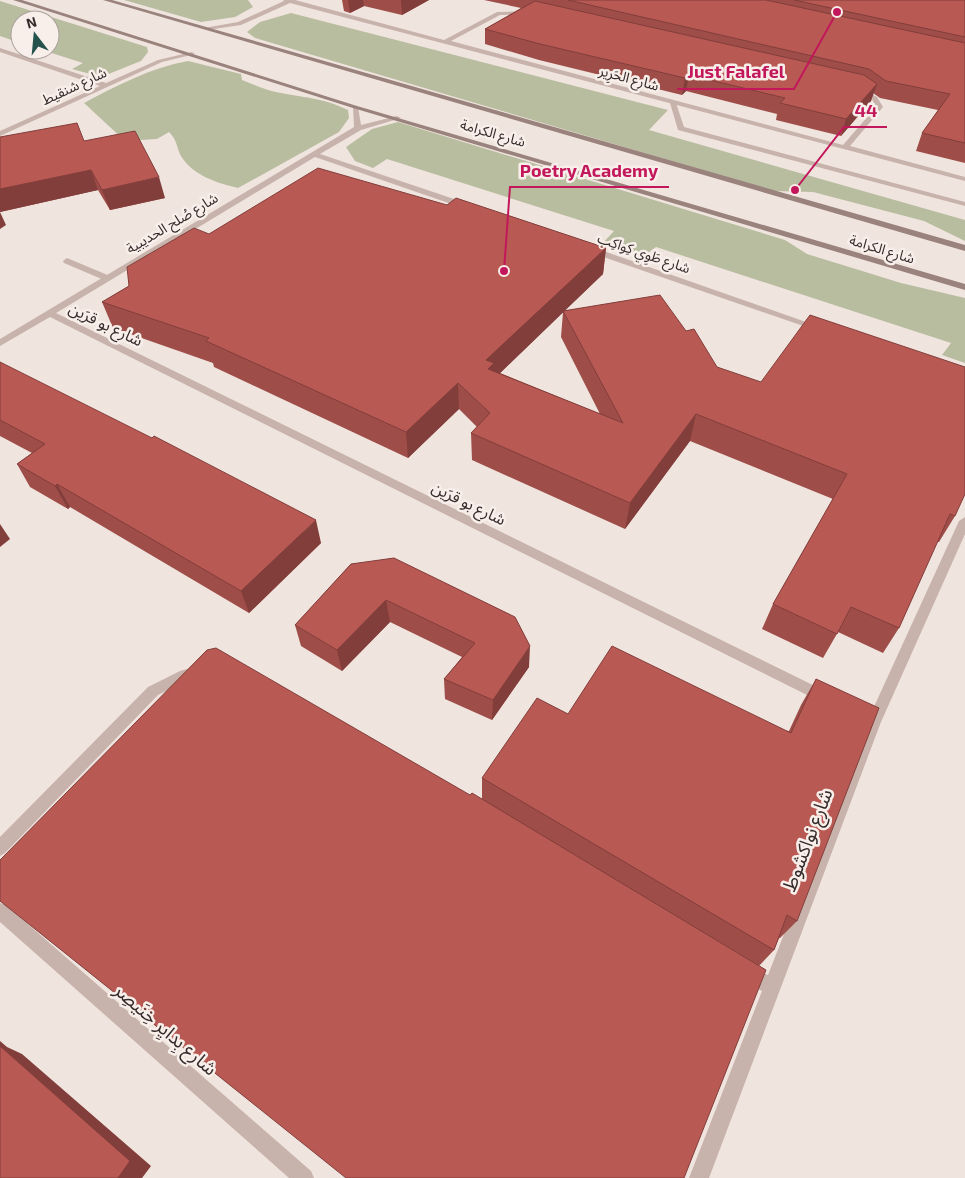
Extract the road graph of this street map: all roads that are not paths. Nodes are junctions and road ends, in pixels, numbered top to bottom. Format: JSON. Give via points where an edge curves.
{"nodes":[{"id":1,"x":16,"y":0,"type":"edge"},
{"id":2,"x":106,"y":0,"type":"edge"},
{"id":3,"x":290,"y":0,"type":"edge"},
{"id":4,"x":544,"y":14,"type":"edge"},
{"id":5,"x":239,"y":24,"type":"junction"},
{"id":6,"x":207,"y":28,"type":"junction"},
{"id":7,"x":237,"y":37,"type":"junction"},
{"id":8,"x":445,"y":42,"type":"junction"},
{"id":9,"x":166,"y":46,"type":"junction"},
{"id":10,"x":0,"y":50,"type":"edge"},
{"id":11,"x":192,"y":54,"type":"junction"},
{"id":12,"x":160,"y":61,"type":"junction"},
{"id":13,"x":105,"y":85,"type":"junction"},
{"id":14,"x":852,"y":87,"type":"edge"},
{"id":15,"x":673,"y":103,"type":"junction"},
{"id":16,"x":355,"y":107,"type":"junction"},
{"id":17,"x":397,"y":118,"type":"junction"},
{"id":18,"x":358,"y":128,"type":"junction"},
{"id":19,"x":0,"y":134,"type":"edge"},
{"id":20,"x":845,"y":147,"type":"junction"},
{"id":21,"x":314,"y":154,"type":"junction"},
{"id":22,"x":965,"y":179,"type":"edge"},
{"id":23,"x":965,"y":204,"type":"edge"},
{"id":24,"x":475,"y":209,"type":"edge"},
{"id":25,"x":578,"y":245,"type":"edge"},
{"id":26,"x":965,"y":248,"type":"edge"},
{"id":27,"x":67,"y":261,"type":"dead end"},
{"id":28,"x":107,"y":278,"type":"junction"},
{"id":29,"x":965,"y":287,"type":"edge"},
{"id":30,"x":49,"y":314,"type":"junction"},
{"id":31,"x":824,"y":329,"type":"edge"},
{"id":32,"x":0,"y":342,"type":"edge"},
{"id":33,"x":965,"y":521,"type":"edge"},
{"id":34,"x":210,"y":670,"type":"edge"},
{"id":35,"x":839,"y":704,"type":"edge"},
{"id":36,"x":0,"y":848,"type":"edge"},
{"id":37,"x":0,"y":911,"type":"edge"},
{"id":38,"x":738,"y":967,"type":"edge"},
{"id":39,"x":772,"y":988,"type":"junction"},
{"id":40,"x":304,"y":1178,"type":"edge"},
{"id":41,"x":699,"y":1178,"type":"edge"}],
"edges":[{"from":1,"to":9,"type":"main road","name":"شارع الكرامة"},
{"from":2,"to":6,"type":"main road","name":"شارع الكرامة"},
{"from":3,"to":5,"type":"street"},
{"from":3,"to":8,"type":"street","name":"شارع الحَرِير"},
{"from":4,"to":8,"type":"street","via":[[499,13]]},
{"from":5,"to":6,"type":"street"},
{"from":5,"to":7,"type":"street"},
{"from":6,"to":7,"type":"main road","name":"شارع الكرامة"},
{"from":7,"to":26,"type":"main road","name":"شارع الكرامة"},
{"from":8,"to":15,"type":"street","name":"شارع الحَرِير"},
{"from":9,"to":11,"type":"main road","name":"شارع الكرامة"},
{"from":9,"to":12,"type":"street"},
{"from":10,"to":13,"type":"street"},
{"from":11,"to":12,"type":"street","name":"شارع شنقيط"},
{"from":11,"to":16,"type":"main road","name":"شارع الكرامة"},
{"from":12,"to":13,"type":"street","name":"شارع شنقيط"},
{"from":13,"to":19,"type":"street","name":"شارع شنقيط"},
{"from":14,"to":20,"type":"street","via":[[875,98],[880,107]]},
{"from":15,"to":20,"type":"street","name":"شارع الحَرِير"},
{"from":15,"to":23,"type":"street","via":[[681,128]]},
{"from":16,"to":17,"type":"main road","name":"شارع الكرامة"},
{"from":16,"to":18,"type":"street"},
{"from":17,"to":18,"type":"street","name":"شارع صُلح الحديبية"},
{"from":17,"to":29,"type":"main road","name":"شارع الكرامة"},
{"from":18,"to":21,"type":"street","name":"شارع صُلح الحديبية"},
{"from":20,"to":22,"type":"street","name":"شارع الحَرِير"},
{"from":21,"to":24,"type":"street"},
{"from":21,"to":28,"type":"street","name":"شارع صُلح الحديبية"},
{"from":25,"to":31,"type":"street","name":"شارع طَوِي كِواكِب"},
{"from":27,"to":28,"type":"street"},
{"from":28,"to":30,"type":"street","name":"شارع صُلح الحديبية"},
{"from":30,"to":32,"type":"street","name":"شارع صُلح الحديبية"},
{"from":30,"to":35,"type":"street","name":"شارع بو قرَين"},
{"from":33,"to":39,"type":"street","name":"شارع نواكشوط","via":[[870,720]]},
{"from":34,"to":36,"type":"street","via":[[184,675],[153,691]]},
{"from":37,"to":40,"type":"street","name":"شارع بِدايِر خِنَيصِر"},
{"from":38,"to":39,"type":"street"},
{"from":39,"to":41,"type":"street","name":"شارع نواكشوط"}]}
